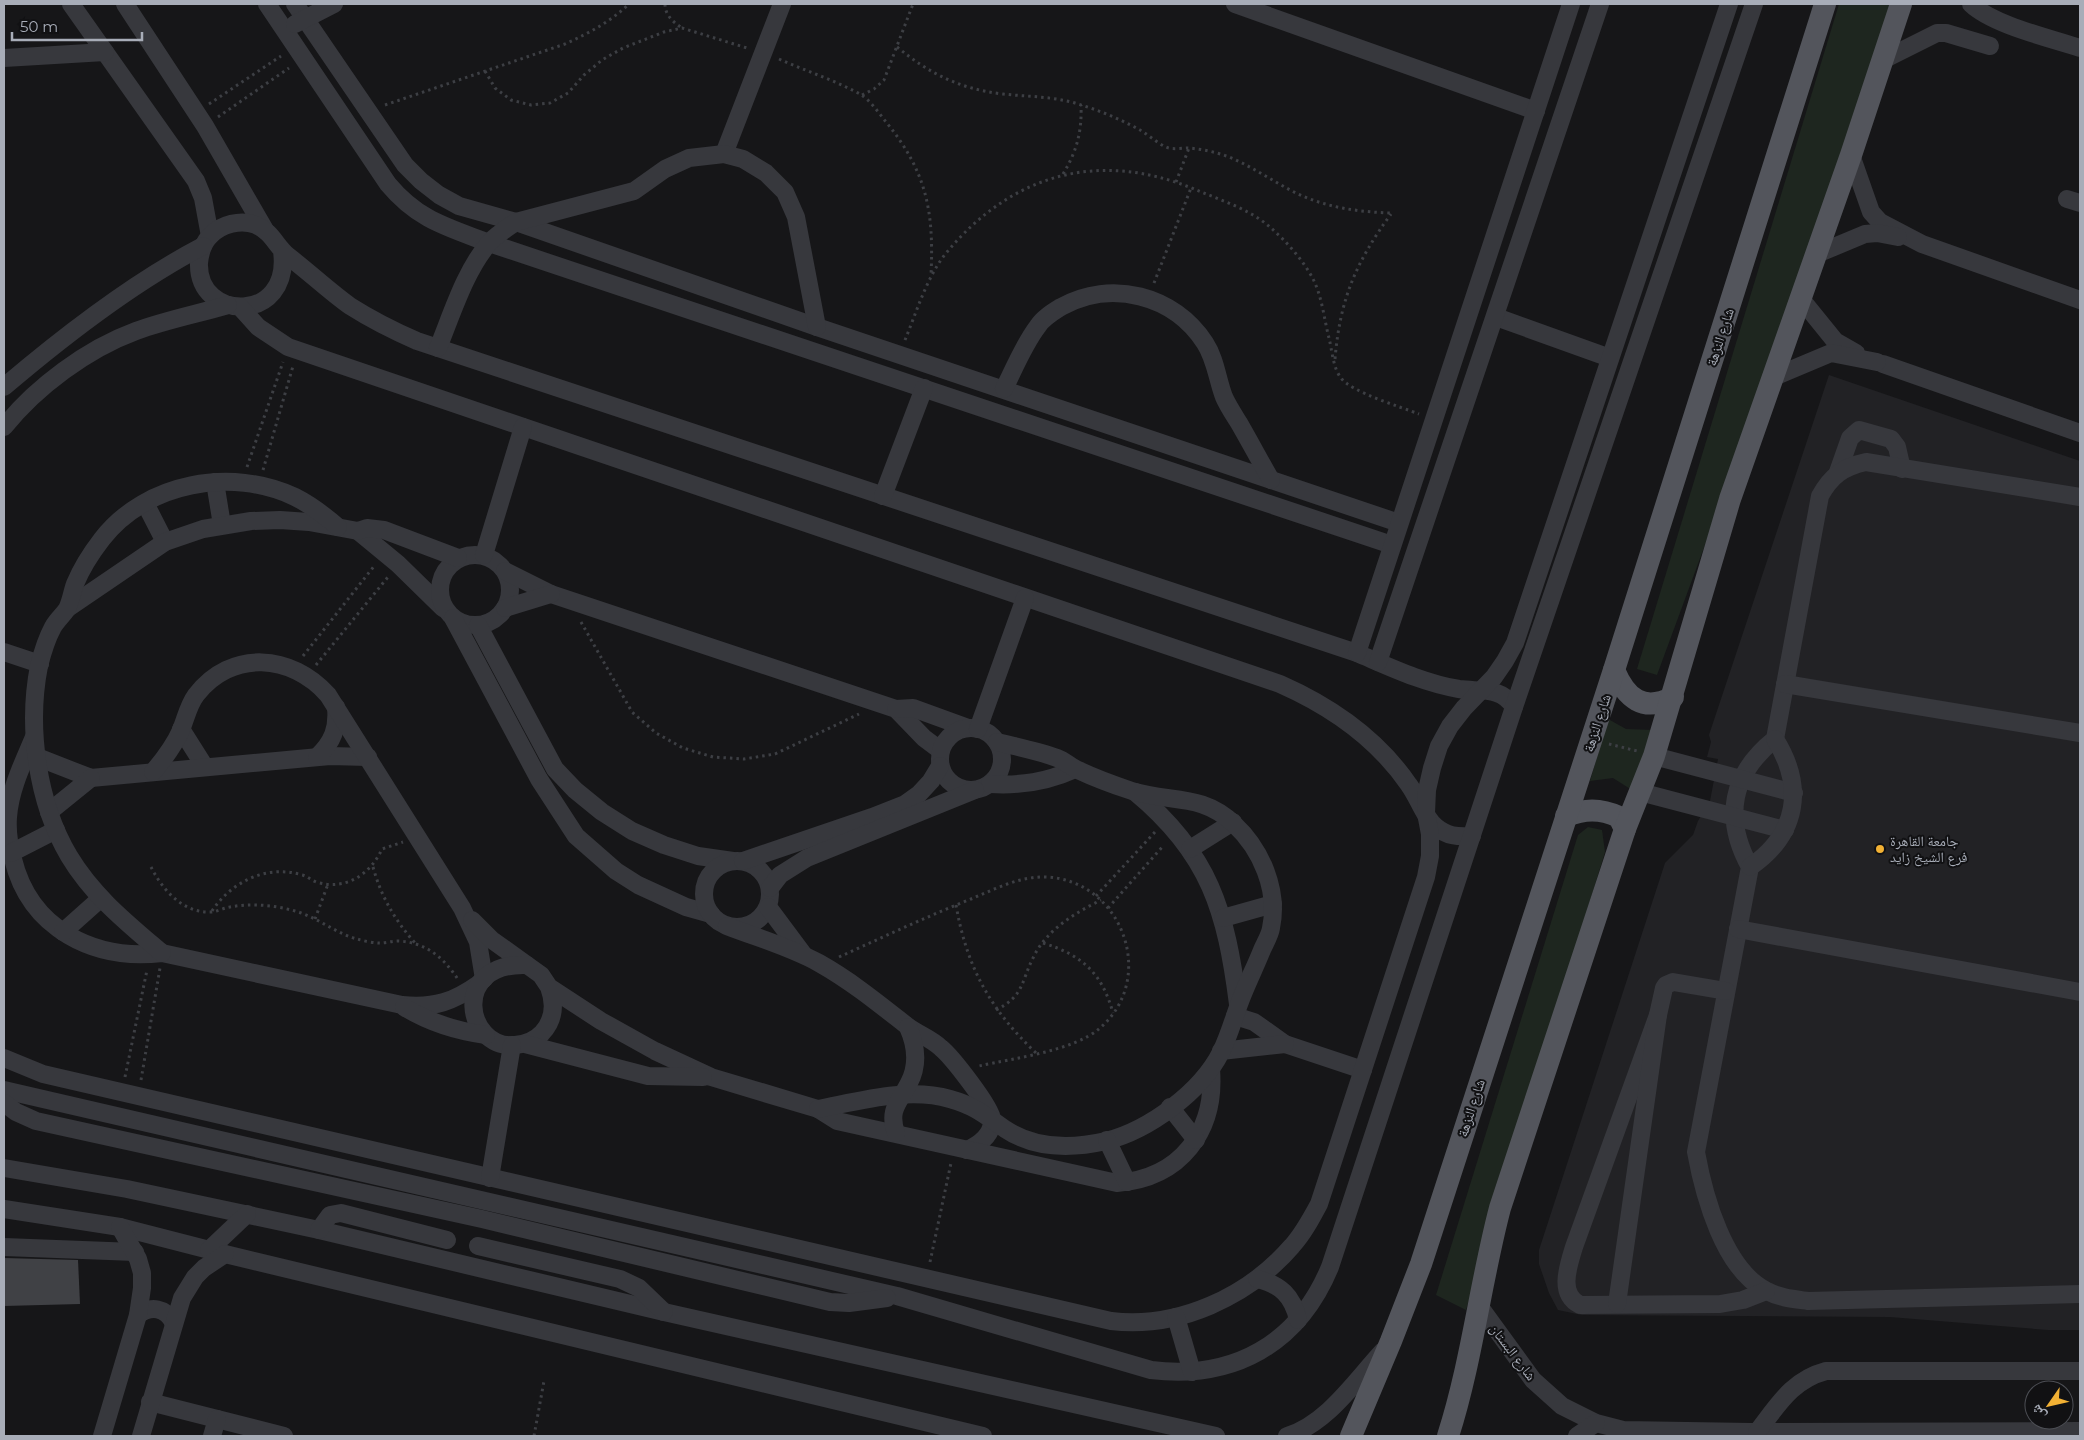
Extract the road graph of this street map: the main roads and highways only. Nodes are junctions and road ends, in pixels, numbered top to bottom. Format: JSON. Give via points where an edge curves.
{"nodes":[{"id":1,"x":1825,"y":4,"type":"edge"},
{"id":2,"x":1901,"y":4,"type":"edge"},
{"id":3,"x":1614,"y":670,"type":"junction"},
{"id":4,"x":1672,"y":697,"type":"junction"},
{"id":5,"x":1566,"y":816,"type":"junction"},
{"id":6,"x":1625,"y":829,"type":"junction"},
{"id":7,"x":1351,"y":1436,"type":"edge"},
{"id":8,"x":1448,"y":1436,"type":"edge"}],
"edges":[{"from":1,"to":3,"type":"main road","name":"شارع النزهة"},
{"from":2,"to":4,"type":"main road","via":[[1730,499]]},
{"from":3,"to":4,"type":"main road","via":[[1621,686],[1634,698],[1650,705]]},
{"from":3,"to":5,"type":"main road","name":"شارع النزهة"},
{"from":4,"to":6,"type":"main road","via":[[1654,756]]},
{"from":5,"to":6,"type":"main road","via":[[1581,810],[1597,810],[1619,816]]},
{"from":5,"to":7,"type":"main road","name":"شارع النزهة","via":[[1421,1264]]},
{"from":6,"to":8,"type":"main road","via":[[1500,1208],[1460,1398]]}]}
